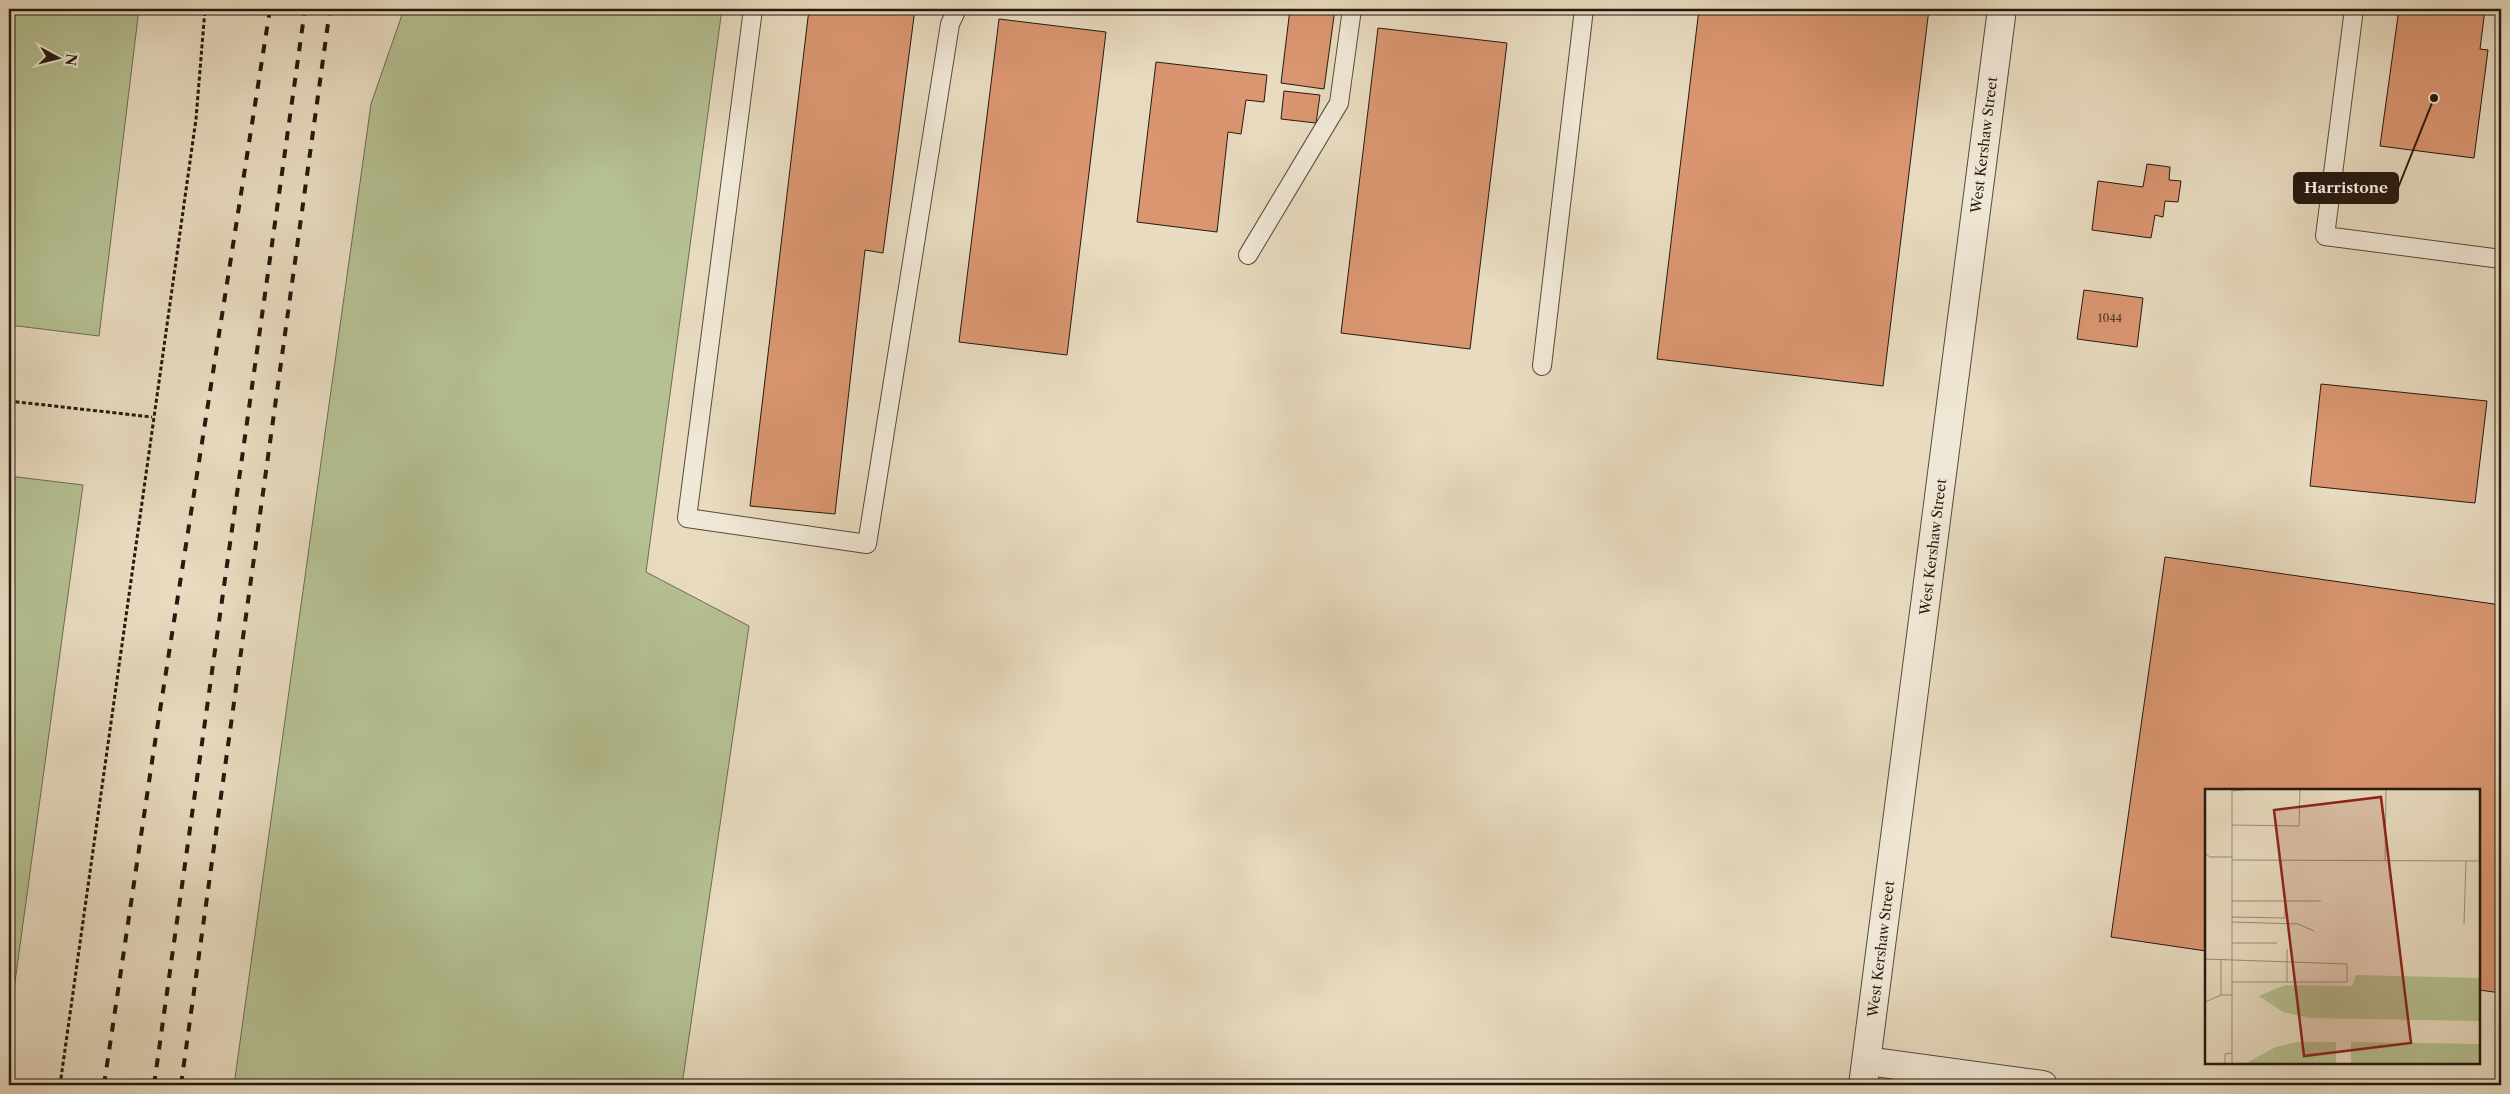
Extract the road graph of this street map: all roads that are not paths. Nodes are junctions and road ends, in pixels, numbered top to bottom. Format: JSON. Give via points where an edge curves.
{"nodes":[{"id":1,"x":753,"y":9,"type":"edge"},
{"id":2,"x":957,"y":9,"type":"edge"},
{"id":3,"x":1352,"y":9,"type":"edge"},
{"id":4,"x":1584,"y":9,"type":"edge"},
{"id":5,"x":2002,"y":9,"type":"edge"},
{"id":6,"x":2354,"y":9,"type":"edge"},
{"id":7,"x":1248,"y":255,"type":"dead end"},
{"id":8,"x":2501,"y":259,"type":"edge"},
{"id":9,"x":1542,"y":366,"type":"dead end"},
{"id":10,"x":1865,"y":1073,"type":"edge"},
{"id":11,"x":2044,"y":1085,"type":"edge"}],
"edges":[{"from":1,"to":2,"type":"lane","via":[[687,518],[867,544],[950,24]]},
{"from":3,"to":7,"type":"lane","via":[[1339,103]]},
{"from":4,"to":9,"type":"lane"},
{"from":5,"to":10,"type":"street","name":"West Kershaw Street"},
{"from":6,"to":8,"type":"lane","via":[[2325,236]]},
{"from":10,"to":11,"type":"street"}]}
